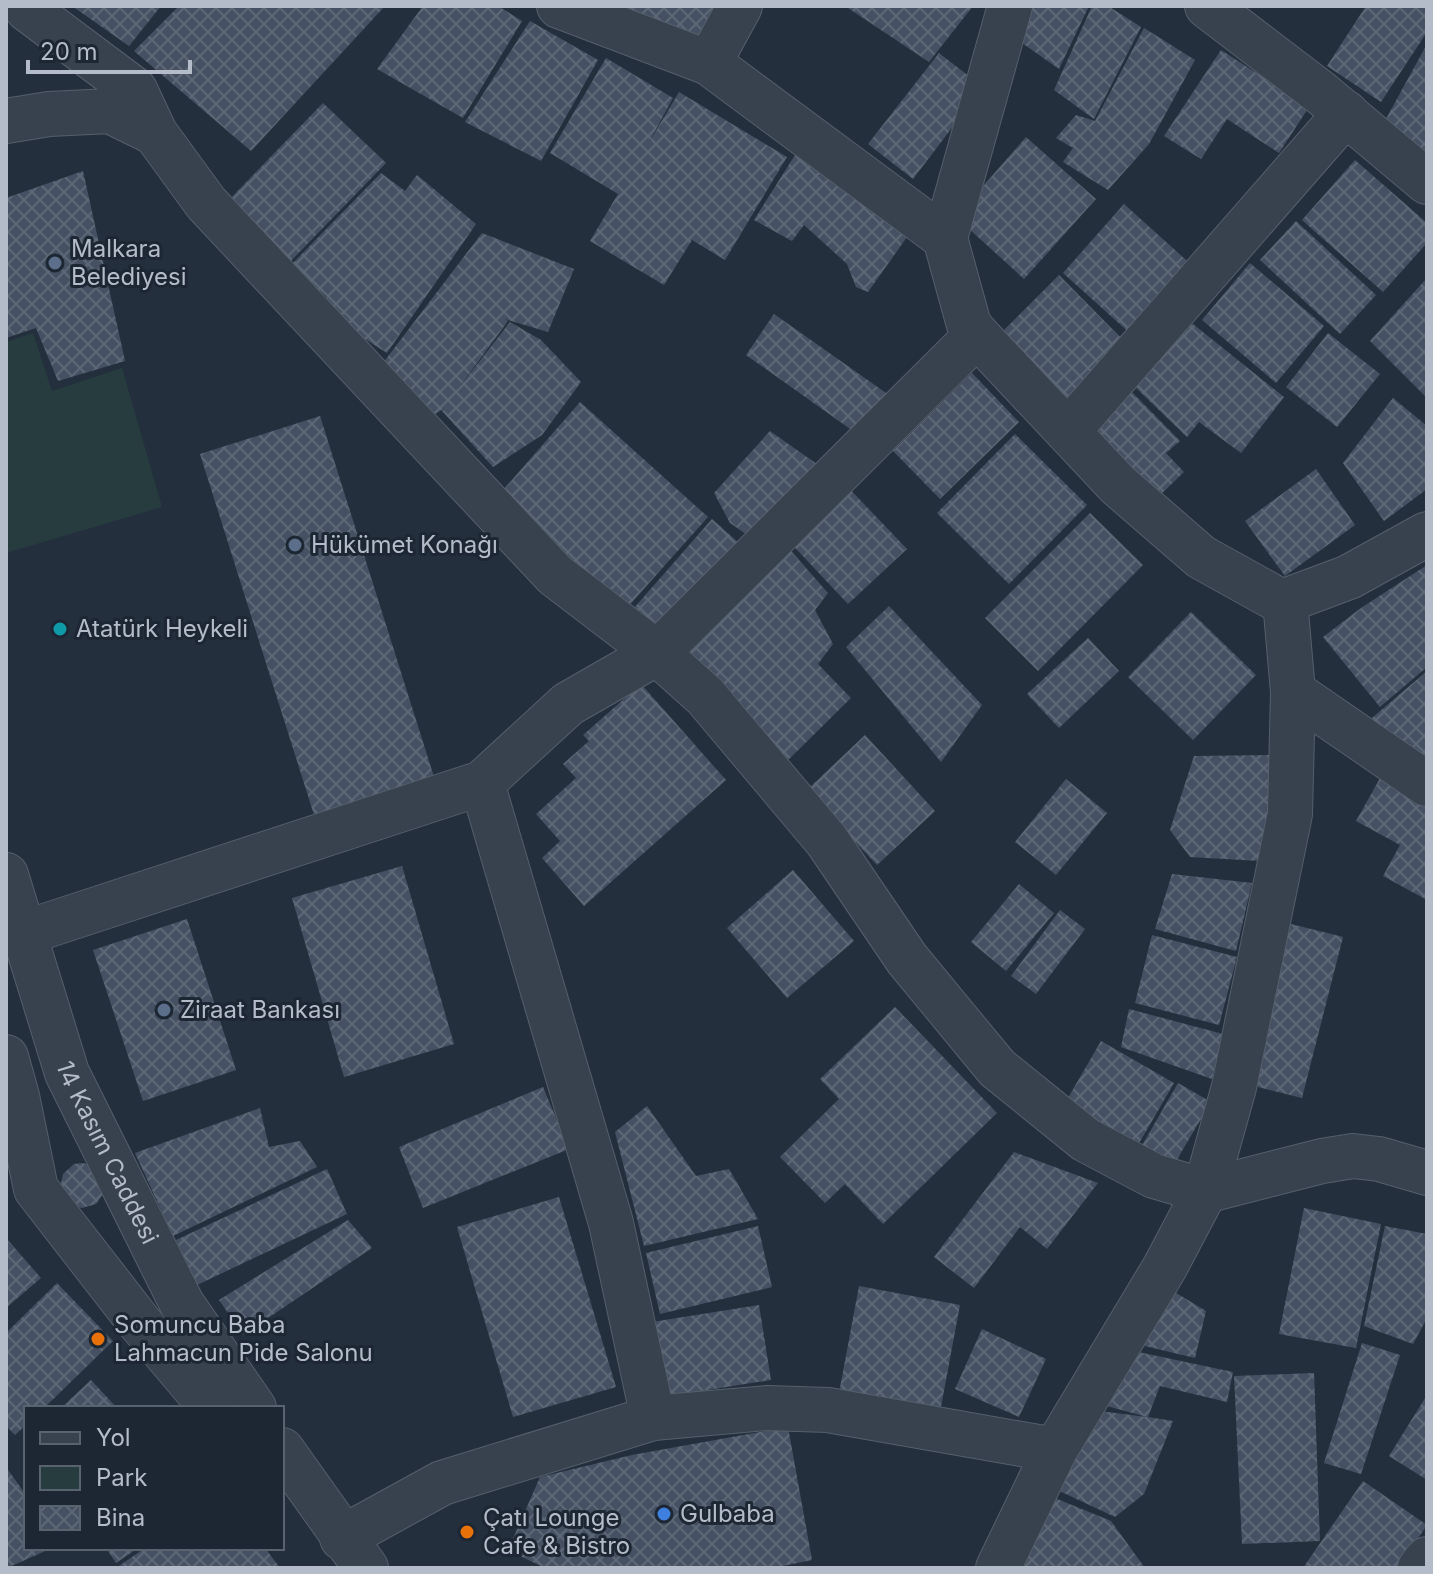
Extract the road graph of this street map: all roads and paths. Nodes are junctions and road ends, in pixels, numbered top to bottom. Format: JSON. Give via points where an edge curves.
{"nodes":[{"id":1,"x":559,"y":6,"type":"edge"},
{"id":2,"x":740,"y":6,"type":"edge"},
{"id":3,"x":1010,"y":6,"type":"edge"},
{"id":4,"x":1207,"y":6,"type":"edge"},
{"id":5,"x":21,"y":19,"type":"edge"},
{"id":6,"x":709,"y":63,"type":"junction"},
{"id":7,"x":1346,"y":113,"type":"junction"},
{"id":8,"x":6,"y":121,"type":"edge"},
{"id":9,"x":155,"y":133,"type":"junction"},
{"id":10,"x":1427,"y":182,"type":"edge"},
{"id":11,"x":945,"y":238,"type":"junction"},
{"id":12,"x":977,"y":335,"type":"junction"},
{"id":13,"x":1068,"y":431,"type":"junction"},
{"id":14,"x":1427,"y":534,"type":"edge"},
{"id":15,"x":1282,"y":602,"type":"junction"},
{"id":16,"x":657,"y":653,"type":"junction"},
{"id":17,"x":1293,"y":692,"type":"junction"},
{"id":18,"x":482,"y":783,"type":"junction"},
{"id":19,"x":1427,"y":784,"type":"edge"},
{"id":20,"x":6,"y":875,"type":"edge"},
{"id":21,"x":24,"y":933,"type":"junction"},
{"id":22,"x":67,"y":1073,"type":"junction"},
{"id":23,"x":10,"y":1084,"type":"edge"},
{"id":24,"x":1427,"y":1173,"type":"edge"},
{"id":25,"x":1205,"y":1191,"type":"junction"},
{"id":26,"x":210,"y":1406,"type":"edge"},
{"id":27,"x":253,"y":1406,"type":"edge"},
{"id":28,"x":653,"y":1418,"type":"junction"},
{"id":29,"x":1055,"y":1450,"type":"junction"},
{"id":30,"x":284,"y":1453,"type":"edge"},
{"id":31,"x":284,"y":1505,"type":"edge"},
{"id":32,"x":346,"y":1558,"type":"edge"},
{"id":33,"x":1427,"y":1559,"type":"edge"},
{"id":34,"x":399,"y":1568,"type":"edge"},
{"id":35,"x":998,"y":1568,"type":"edge"},
{"id":36,"x":1420,"y":1568,"type":"edge"}],
"edges":[{"from":1,"to":6,"type":"street"},
{"from":2,"to":6,"type":"street"},
{"from":3,"to":11,"type":"street"},
{"from":4,"to":7,"type":"street"},
{"from":5,"to":9,"type":"street","via":[[135,90]]},
{"from":6,"to":11,"type":"street"},
{"from":7,"to":10,"type":"street"},
{"from":7,"to":13,"type":"street"},
{"from":8,"to":9,"type":"street","via":[[110,111]]},
{"from":9,"to":16,"type":"street","via":[[206,203],[555,575]]},
{"from":11,"to":12,"type":"street","via":[[969,325]]},
{"from":12,"to":13,"type":"street"},
{"from":12,"to":16,"type":"street"},
{"from":13,"to":15,"type":"street","via":[[1118,485],[1201,557]]},
{"from":14,"to":15,"type":"street","via":[[1349,577]]},
{"from":15,"to":17,"type":"street"},
{"from":16,"to":18,"type":"street","via":[[568,704]]},
{"from":16,"to":25,"type":"street","via":[[705,696],[827,841],[907,959],[997,1068],[1086,1140],[1154,1176]]},
{"from":17,"to":19,"type":"street"},
{"from":17,"to":25,"type":"street","via":[[1290,814],[1234,1087]]},
{"from":18,"to":21,"type":"street"},
{"from":18,"to":28,"type":"street","via":[[611,1223]]},
{"from":20,"to":21,"type":"street","name":"14 Kasım Caddesi"},
{"from":21,"to":22,"type":"street","name":"14 Kasım Caddesi"},
{"from":22,"to":23,"type":"street"},
{"from":22,"to":27,"type":"street","name":"14 Kasım Caddesi","via":[[182,1304]]},
{"from":23,"to":26,"type":"street","via":[[36,1189]]},
{"from":24,"to":25,"type":"street","via":[[1353,1156]]},
{"from":25,"to":29,"type":"street"},
{"from":28,"to":29,"type":"street","via":[[767,1408],[828,1410]]},
{"from":28,"to":32,"type":"street","via":[[442,1483]]},
{"from":29,"to":35,"type":"street"},
{"from":30,"to":32,"type":"street"},
{"from":31,"to":32,"type":"street"},
{"from":32,"to":34,"type":"street"},
{"from":33,"to":36,"type":"street"}]}
